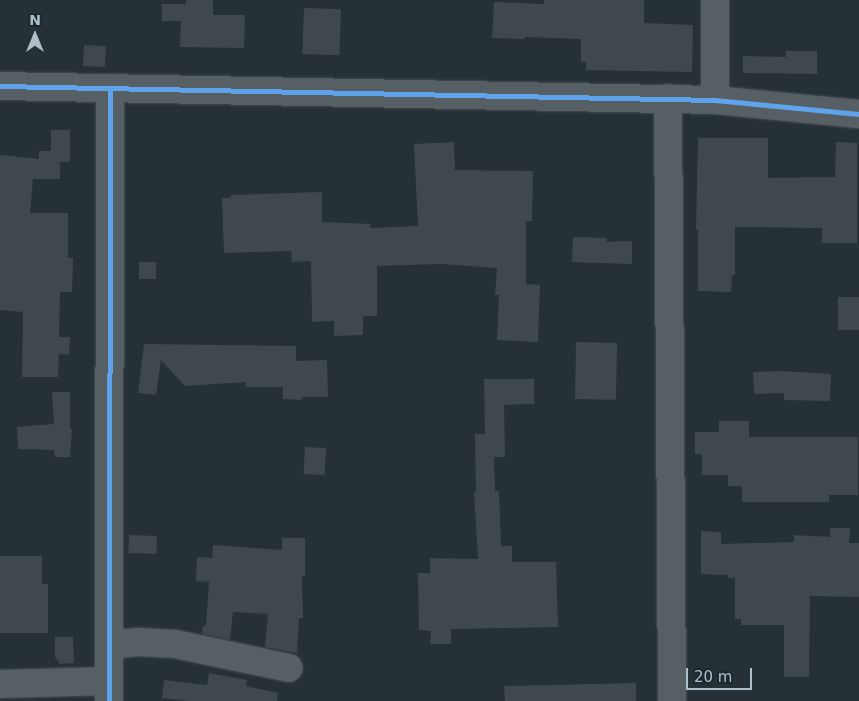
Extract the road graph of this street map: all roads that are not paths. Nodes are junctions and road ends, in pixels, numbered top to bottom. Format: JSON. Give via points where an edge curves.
{"nodes":[{"id":1,"x":715,"y":0,"type":"edge"},
{"id":2,"x":0,"y":86,"type":"edge"},
{"id":3,"x":110,"y":89,"type":"junction"},
{"id":4,"x":668,"y":98,"type":"junction"},
{"id":5,"x":715,"y":100,"type":"junction"},
{"id":6,"x":859,"y":114,"type":"edge"},
{"id":7,"x":109,"y":645,"type":"junction"},
{"id":8,"x":289,"y":668,"type":"dead end"},
{"id":9,"x":0,"y":684,"type":"edge"},
{"id":10,"x":109,"y":691,"type":"edge"},
{"id":11,"x":672,"y":701,"type":"edge"}],
"edges":[{"from":1,"to":5,"type":"street"},
{"from":2,"to":3,"type":"street"},
{"from":3,"to":4,"type":"street"},
{"from":3,"to":7,"type":"street"},
{"from":4,"to":5,"type":"street"},
{"from":4,"to":11,"type":"street"},
{"from":5,"to":6,"type":"street"},
{"from":7,"to":8,"type":"street","via":[[138,642],[175,644]]},
{"from":7,"to":10,"type":"street"},
{"from":9,"to":10,"type":"street"}]}
